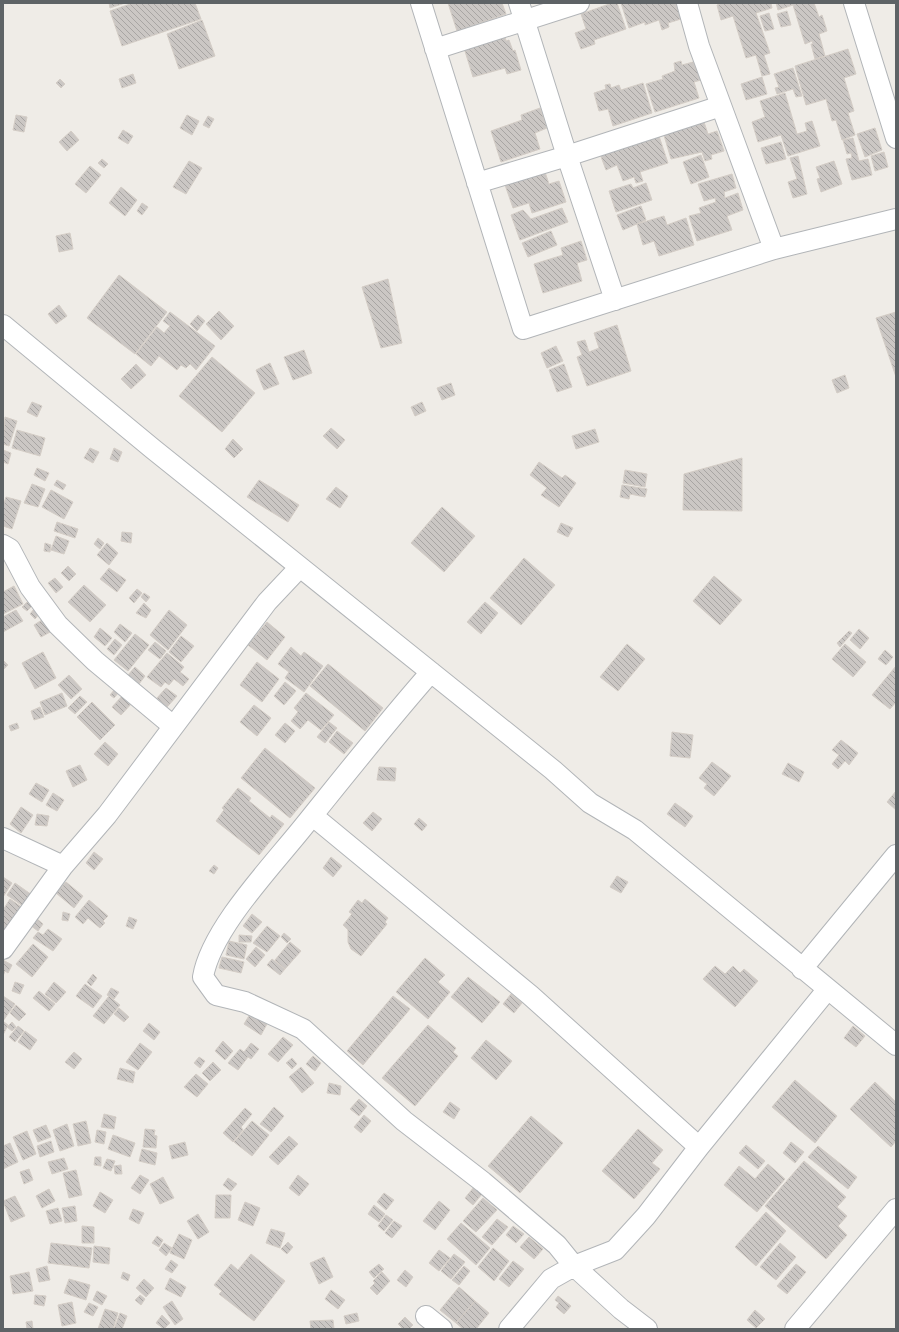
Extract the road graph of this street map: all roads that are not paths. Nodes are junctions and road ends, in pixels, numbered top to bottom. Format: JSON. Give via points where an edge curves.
{"nodes":[{"id":1,"x":421,"y":3,"type":"edge"},
{"id":2,"x":579,"y":3,"type":"edge"},
{"id":3,"x":687,"y":3,"type":"edge"},
{"id":4,"x":854,"y":3,"type":"edge"},
{"id":5,"x":522,"y":11,"type":"edge"},
{"id":6,"x":435,"y":49,"type":"junction"},
{"id":7,"x":721,"y":106,"type":"junction"},
{"id":8,"x":896,"y":138,"type":"edge"},
{"id":9,"x":567,"y":156,"type":"junction"},
{"id":10,"x":477,"y":183,"type":"junction"},
{"id":11,"x":896,"y":218,"type":"edge"},
{"id":12,"x":774,"y":249,"type":"junction"},
{"id":13,"x":615,"y":300,"type":"junction"},
{"id":14,"x":4,"y":330,"type":"edge"},
{"id":15,"x":3,"y":545,"type":"edge"},
{"id":16,"x":300,"y":567,"type":"junction"},
{"id":17,"x":431,"y":672,"type":"junction"},
{"id":18,"x":173,"y":726,"type":"junction"},
{"id":19,"x":313,"y":816,"type":"junction"},
{"id":20,"x":3,"y":838,"type":"edge"},
{"id":21,"x":896,"y":855,"type":"edge"},
{"id":22,"x":63,"y":866,"type":"junction"},
{"id":23,"x":3,"y":949,"type":"edge"},
{"id":24,"x":802,"y":969,"type":"junction"},
{"id":25,"x":827,"y":990,"type":"junction"},
{"id":26,"x":896,"y":1045,"type":"edge"},
{"id":27,"x":699,"y":1147,"type":"junction"},
{"id":28,"x":896,"y":1209,"type":"edge"},
{"id":29,"x":574,"y":1266,"type":"junction"},
{"id":30,"x":426,"y":1316,"type":"dead end"},
{"id":31,"x":442,"y":1329,"type":"edge"},
{"id":32,"x":509,"y":1329,"type":"edge"},
{"id":33,"x":647,"y":1329,"type":"edge"},
{"id":34,"x":795,"y":1329,"type":"edge"}],
"edges":[{"from":1,"to":6,"type":"street"},
{"from":2,"to":5,"type":"street"},
{"from":3,"to":7,"type":"street","via":[[699,46]]},
{"from":4,"to":8,"type":"street"},
{"from":5,"to":6,"type":"street"},
{"from":5,"to":9,"type":"street"},
{"from":6,"to":10,"type":"street"},
{"from":7,"to":9,"type":"street"},
{"from":7,"to":12,"type":"street"},
{"from":9,"to":10,"type":"street"},
{"from":9,"to":13,"type":"street"},
{"from":10,"to":13,"type":"street","via":[[523,329]]},
{"from":11,"to":12,"type":"street"},
{"from":12,"to":13,"type":"street"},
{"from":14,"to":16,"type":"street"},
{"from":15,"to":18,"type":"street","via":[[10,549],[30,588],[58,625],[95,661]]},
{"from":16,"to":17,"type":"street"},
{"from":16,"to":18,"type":"street","via":[[267,602]]},
{"from":17,"to":19,"type":"street","via":[[395,712]]},
{"from":17,"to":24,"type":"street","via":[[590,803],[636,830]]},
{"from":18,"to":22,"type":"street","via":[[107,815]]},
{"from":19,"to":27,"type":"street","via":[[530,995]]},
{"from":19,"to":29,"type":"street","via":[[232,916],[205,963],[203,978],[216,995],[245,1002],[303,1029],[404,1120],[557,1245]]},
{"from":20,"to":22,"type":"street"},
{"from":21,"to":24,"type":"street"},
{"from":22,"to":23,"type":"street"},
{"from":24,"to":25,"type":"street"},
{"from":25,"to":26,"type":"street"},
{"from":25,"to":27,"type":"street"},
{"from":27,"to":29,"type":"street","via":[[646,1216],[615,1250]]},
{"from":28,"to":34,"type":"street"},
{"from":29,"to":32,"type":"street","via":[[551,1279]]},
{"from":29,"to":33,"type":"street"},
{"from":30,"to":31,"type":"street"}]}
